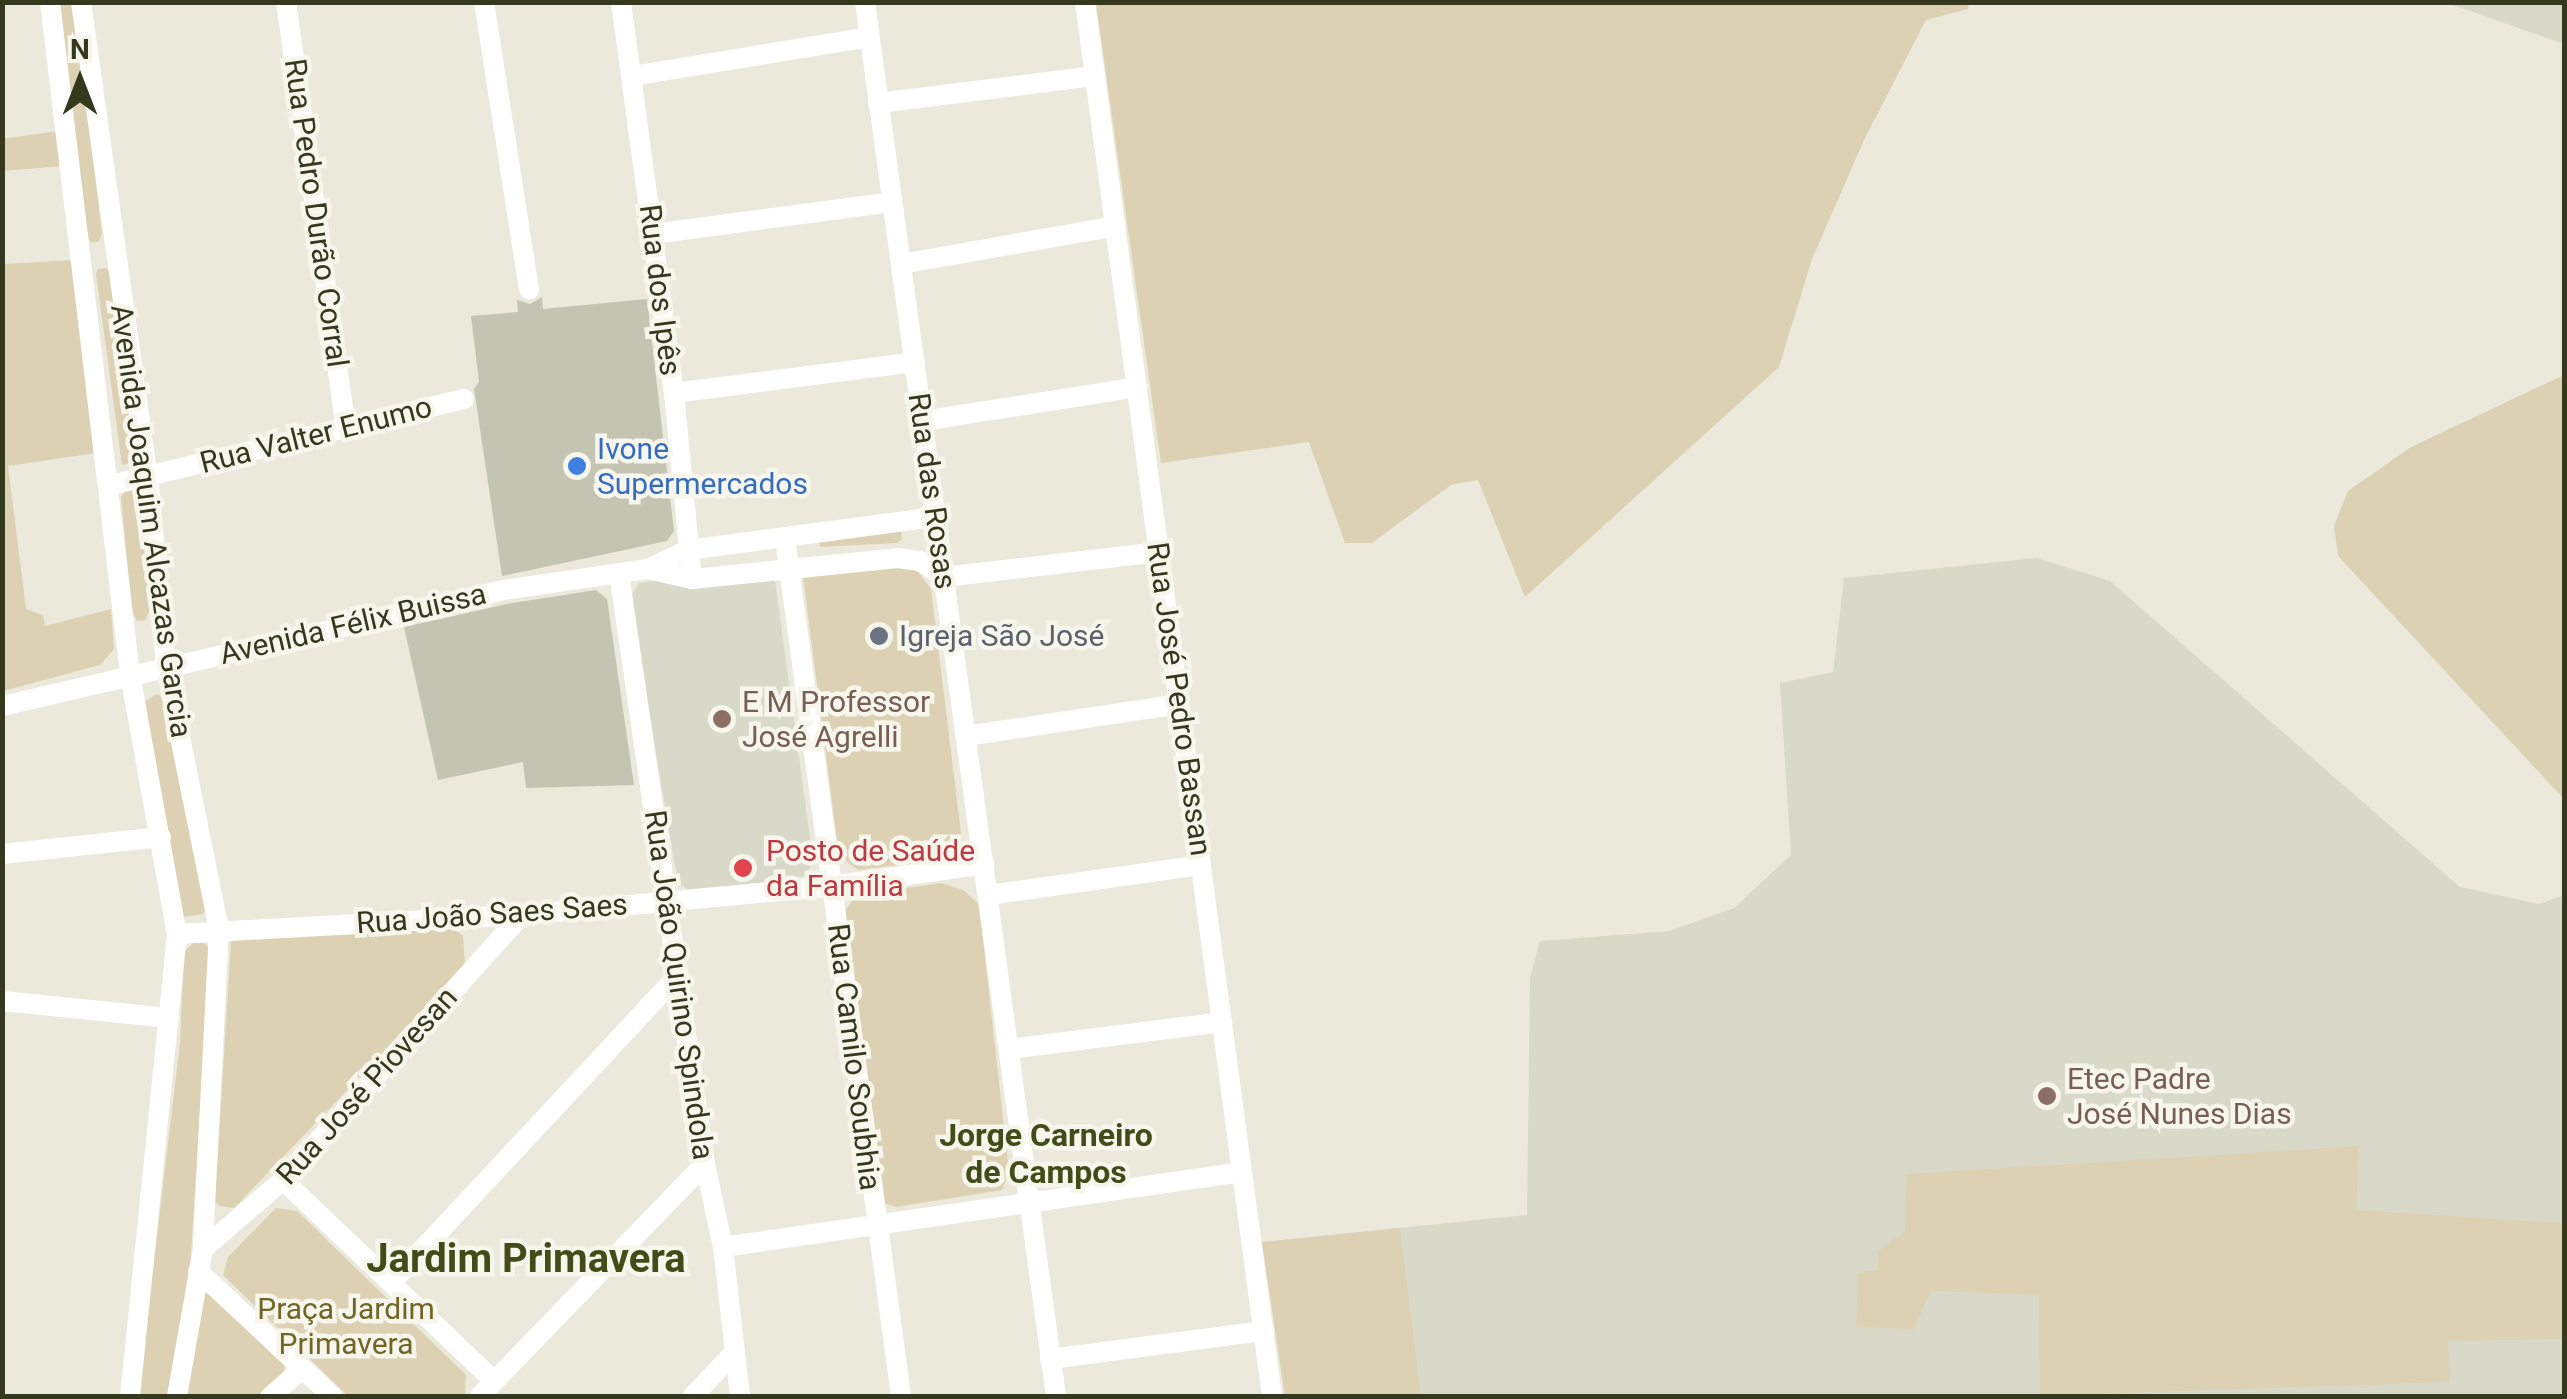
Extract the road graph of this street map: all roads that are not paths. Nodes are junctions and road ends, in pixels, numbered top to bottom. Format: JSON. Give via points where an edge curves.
{"nodes":[{"id":1,"x":50,"y":2,"type":"edge"},
{"id":2,"x":81,"y":2,"type":"edge"},
{"id":3,"x":286,"y":2,"type":"edge"},
{"id":4,"x":484,"y":2,"type":"edge"},
{"id":5,"x":620,"y":2,"type":"edge"},
{"id":6,"x":864,"y":2,"type":"edge"},
{"id":7,"x":1085,"y":2,"type":"edge"},
{"id":8,"x":870,"y":37,"type":"junction"},
{"id":9,"x":632,"y":76,"type":"junction"},
{"id":10,"x":1095,"y":76,"type":"junction"},
{"id":11,"x":878,"y":104,"type":"junction"},
{"id":12,"x":892,"y":202,"type":"junction"},
{"id":13,"x":1116,"y":226,"type":"junction"},
{"id":14,"x":653,"y":234,"type":"junction"},
{"id":15,"x":114,"y":258,"type":"junction"},
{"id":16,"x":84,"y":260,"type":"junction"},
{"id":17,"x":902,"y":264,"type":"junction"},
{"id":18,"x":529,"y":290,"type":"dead end"},
{"id":19,"x":914,"y":362,"type":"junction"},
{"id":20,"x":1137,"y":388,"type":"junction"},
{"id":21,"x":674,"y":393,"type":"junction"},
{"id":22,"x":464,"y":399,"type":"dead end"},
{"id":23,"x":922,"y":421,"type":"junction"},
{"id":24,"x":346,"y":424,"type":"junction"},
{"id":25,"x":148,"y":477,"type":"junction"},
{"id":26,"x":111,"y":484,"type":"junction"},
{"id":27,"x":936,"y":517,"type":"junction"},
{"id":28,"x":785,"y":538,"type":"junction"},
{"id":29,"x":688,"y":550,"type":"junction"},
{"id":30,"x":1159,"y":552,"type":"junction"},
{"id":31,"x":648,"y":569,"type":"junction"},
{"id":32,"x":789,"y":570,"type":"junction"},
{"id":33,"x":619,"y":574,"type":"junction"},
{"id":34,"x":944,"y":577,"type":"junction"},
{"id":35,"x":692,"y":579,"type":"junction"},
{"id":36,"x":166,"y":667,"type":"junction"},
{"id":37,"x":130,"y":674,"type":"junction"},
{"id":38,"x":1180,"y":704,"type":"junction"},
{"id":39,"x":2,"y":706,"type":"edge"},
{"id":40,"x":966,"y":736,"type":"junction"},
{"id":41,"x":161,"y":837,"type":"junction"},
{"id":42,"x":2,"y":854,"type":"edge"},
{"id":43,"x":984,"y":864,"type":"junction"},
{"id":44,"x":1201,"y":865,"type":"junction"},
{"id":45,"x":832,"y":886,"type":"junction"},
{"id":46,"x":988,"y":896,"type":"junction"},
{"id":47,"x":666,"y":903,"type":"junction"},
{"id":48,"x":522,"y":915,"type":"junction"},
{"id":49,"x":219,"y":929,"type":"junction"},
{"id":50,"x":177,"y":934,"type":"junction"},
{"id":51,"x":678,"y":975,"type":"junction"},
{"id":52,"x":2,"y":1001,"type":"edge"},
{"id":53,"x":169,"y":1018,"type":"junction"},
{"id":54,"x":1222,"y":1022,"type":"junction"},
{"id":55,"x":1009,"y":1049,"type":"junction"},
{"id":56,"x":704,"y":1164,"type":"junction"},
{"id":57,"x":1242,"y":1172,"type":"junction"},
{"id":58,"x":283,"y":1180,"type":"junction"},
{"id":59,"x":1031,"y":1204,"type":"junction"},
{"id":60,"x":876,"y":1224,"type":"junction"},
{"id":61,"x":723,"y":1248,"type":"junction"},
{"id":62,"x":204,"y":1250,"type":"junction"},
{"id":63,"x":198,"y":1271,"type":"junction"},
{"id":64,"x":392,"y":1282,"type":"junction"},
{"id":65,"x":1264,"y":1331,"type":"junction"},
{"id":66,"x":733,"y":1354,"type":"junction"},
{"id":67,"x":1050,"y":1360,"type":"junction"},
{"id":68,"x":302,"y":1369,"type":"junction"},
{"id":69,"x":487,"y":1389,"type":"edge"},
{"id":70,"x":130,"y":1396,"type":"edge"},
{"id":71,"x":177,"y":1396,"type":"edge"},
{"id":72,"x":271,"y":1396,"type":"edge"},
{"id":73,"x":332,"y":1396,"type":"edge"},
{"id":74,"x":693,"y":1396,"type":"edge"},
{"id":75,"x":740,"y":1396,"type":"edge"},
{"id":76,"x":900,"y":1396,"type":"edge"},
{"id":77,"x":1056,"y":1396,"type":"edge"},
{"id":78,"x":1272,"y":1396,"type":"edge"}],
"edges":[{"from":1,"to":16,"type":"street","name":"Avenida Joaquim Alcazas Garcia"},
{"from":2,"to":15,"type":"street","name":"Avenida Joaquim Alcazas Garcia"},
{"from":3,"to":24,"type":"street","name":"Rua Pedro Durão Corral"},
{"from":4,"to":18,"type":"street"},
{"from":5,"to":9,"type":"street","name":"Rua dos Ipês"},
{"from":6,"to":8,"type":"street","name":"Rua das Rosas"},
{"from":7,"to":10,"type":"street","name":"Rua José Pedro Bassan"},
{"from":8,"to":9,"type":"street"},
{"from":8,"to":11,"type":"street","name":"Rua das Rosas"},
{"from":9,"to":14,"type":"street","name":"Rua dos Ipês"},
{"from":10,"to":11,"type":"street"},
{"from":10,"to":13,"type":"street","name":"Rua José Pedro Bassan"},
{"from":11,"to":12,"type":"street","name":"Rua das Rosas"},
{"from":12,"to":14,"type":"street"},
{"from":12,"to":17,"type":"street","name":"Rua das Rosas"},
{"from":13,"to":17,"type":"street"},
{"from":13,"to":20,"type":"street","name":"Rua José Pedro Bassan"},
{"from":14,"to":21,"type":"street","name":"Rua dos Ipês"},
{"from":15,"to":16,"type":"street"},
{"from":15,"to":25,"type":"street","name":"Avenida Joaquim Alcazas Garcia"},
{"from":16,"to":26,"type":"street","name":"Avenida Joaquim Alcazas Garcia"},
{"from":17,"to":19,"type":"street","name":"Rua das Rosas"},
{"from":19,"to":21,"type":"street"},
{"from":19,"to":23,"type":"street","name":"Rua das Rosas"},
{"from":20,"to":23,"type":"street"},
{"from":20,"to":30,"type":"street","name":"Rua José Pedro Bassan"},
{"from":21,"to":29,"type":"street","name":"Rua dos Ipês"},
{"from":22,"to":24,"type":"street","name":"Rua Valter Enumo"},
{"from":23,"to":27,"type":"street","name":"Rua das Rosas"},
{"from":24,"to":25,"type":"street","name":"Rua Valter Enumo"},
{"from":25,"to":26,"type":"street","name":"Rua Valter Enumo"},
{"from":25,"to":36,"type":"street","name":"Avenida Joaquim Alcazas Garcia"},
{"from":26,"to":37,"type":"street","name":"Avenida Joaquim Alcazas Garcia"},
{"from":27,"to":28,"type":"street","name":"Avenida Félix Buissa"},
{"from":27,"to":34,"type":"street","name":"Rua das Rosas"},
{"from":28,"to":29,"type":"street","name":"Avenida Félix Buissa"},
{"from":28,"to":32,"type":"street","name":"Rua Camilo Soubhia"},
{"from":29,"to":31,"type":"street","name":"Avenida Félix Buissa"},
{"from":29,"to":35,"type":"street","name":"Rua dos Ipês"},
{"from":30,"to":34,"type":"street"},
{"from":30,"to":38,"type":"street","name":"Rua José Pedro Bassan"},
{"from":31,"to":33,"type":"street","name":"Avenida Félix Buissa"},
{"from":31,"to":35,"type":"street","name":"Avenida Félix Buissa"},
{"from":32,"to":34,"type":"street","name":"Avenida Félix Buissa","via":[[898,558],[920,561]]},
{"from":32,"to":35,"type":"street","name":"Avenida Félix Buissa"},
{"from":32,"to":45,"type":"street","name":"Rua Camilo Soubhia"},
{"from":33,"to":36,"type":"street","name":"Avenida Félix Buissa","via":[[504,590]]},
{"from":33,"to":47,"type":"street","name":"Rua João Quirino Spindola"},
{"from":34,"to":40,"type":"street","name":"Rua das Rosas"},
{"from":36,"to":37,"type":"street","name":"Avenida Félix Buissa"},
{"from":36,"to":49,"type":"street","name":"Avenida Joaquim Alcazas Garcia"},
{"from":37,"to":39,"type":"street","name":"Avenida Félix Buissa"},
{"from":37,"to":41,"type":"street","name":"Avenida Joaquim Alcazas Garcia"},
{"from":38,"to":40,"type":"street"},
{"from":38,"to":44,"type":"street","name":"Rua José Pedro Bassan"},
{"from":40,"to":43,"type":"street","name":"Rua das Rosas"},
{"from":41,"to":42,"type":"street"},
{"from":41,"to":50,"type":"street","name":"Avenida Joaquim Alcazas Garcia"},
{"from":43,"to":45,"type":"street","name":"Rua João Saes Saes"},
{"from":43,"to":46,"type":"street","name":"Rua das Rosas"},
{"from":44,"to":46,"type":"street"},
{"from":44,"to":54,"type":"street","name":"Rua José Pedro Bassan"},
{"from":45,"to":47,"type":"street","name":"Rua João Saes Saes"},
{"from":45,"to":60,"type":"street","name":"Rua Camilo Soubhia"},
{"from":46,"to":55,"type":"street","name":"Rua das Rosas"},
{"from":47,"to":48,"type":"street","name":"Rua João Saes Saes"},
{"from":47,"to":51,"type":"street","name":"Rua João Quirino Spindola"},
{"from":48,"to":49,"type":"street","name":"Rua João Saes Saes"},
{"from":48,"to":58,"type":"street","name":"Rua José Piovesan"},
{"from":49,"to":50,"type":"street","name":"Rua João Saes Saes"},
{"from":49,"to":62,"type":"street","name":"Avenida Joaquim Alcazas Garcia"},
{"from":50,"to":53,"type":"street","name":"Avenida Joaquim Alcazas Garcia"},
{"from":51,"to":56,"type":"street","name":"Rua João Quirino Spindola"},
{"from":51,"to":64,"type":"street"},
{"from":52,"to":53,"type":"street"},
{"from":53,"to":70,"type":"street","name":"Avenida Joaquim Alcazas Garcia"},
{"from":54,"to":55,"type":"street"},
{"from":54,"to":57,"type":"street","name":"Rua José Pedro Bassan"},
{"from":55,"to":59,"type":"street","name":"Rua das Rosas"},
{"from":56,"to":61,"type":"street","name":"Rua João Quirino Spindola"},
{"from":56,"to":69,"type":"street"},
{"from":57,"to":59,"type":"street"},
{"from":57,"to":65,"type":"street","name":"Rua José Pedro Bassan"},
{"from":58,"to":62,"type":"street","name":"Rua José Piovesan"},
{"from":58,"to":64,"type":"street"},
{"from":59,"to":60,"type":"street"},
{"from":59,"to":67,"type":"street","name":"Rua das Rosas"},
{"from":60,"to":61,"type":"street"},
{"from":60,"to":76,"type":"street","name":"Rua Camilo Soubhia"},
{"from":61,"to":66,"type":"street","name":"Rua João Quirino Spindola"},
{"from":62,"to":63,"type":"street","name":"Avenida Joaquim Alcazas Garcia"},
{"from":63,"to":68,"type":"street"},
{"from":63,"to":71,"type":"street","name":"Avenida Joaquim Alcazas Garcia"},
{"from":64,"to":69,"type":"street"},
{"from":65,"to":67,"type":"street"},
{"from":65,"to":78,"type":"street","name":"Rua José Pedro Bassan"},
{"from":66,"to":74,"type":"street"},
{"from":66,"to":75,"type":"street","name":"Rua João Quirino Spindola"},
{"from":67,"to":77,"type":"street","name":"Rua das Rosas"},
{"from":68,"to":72,"type":"street"},
{"from":68,"to":73,"type":"street"}]}
